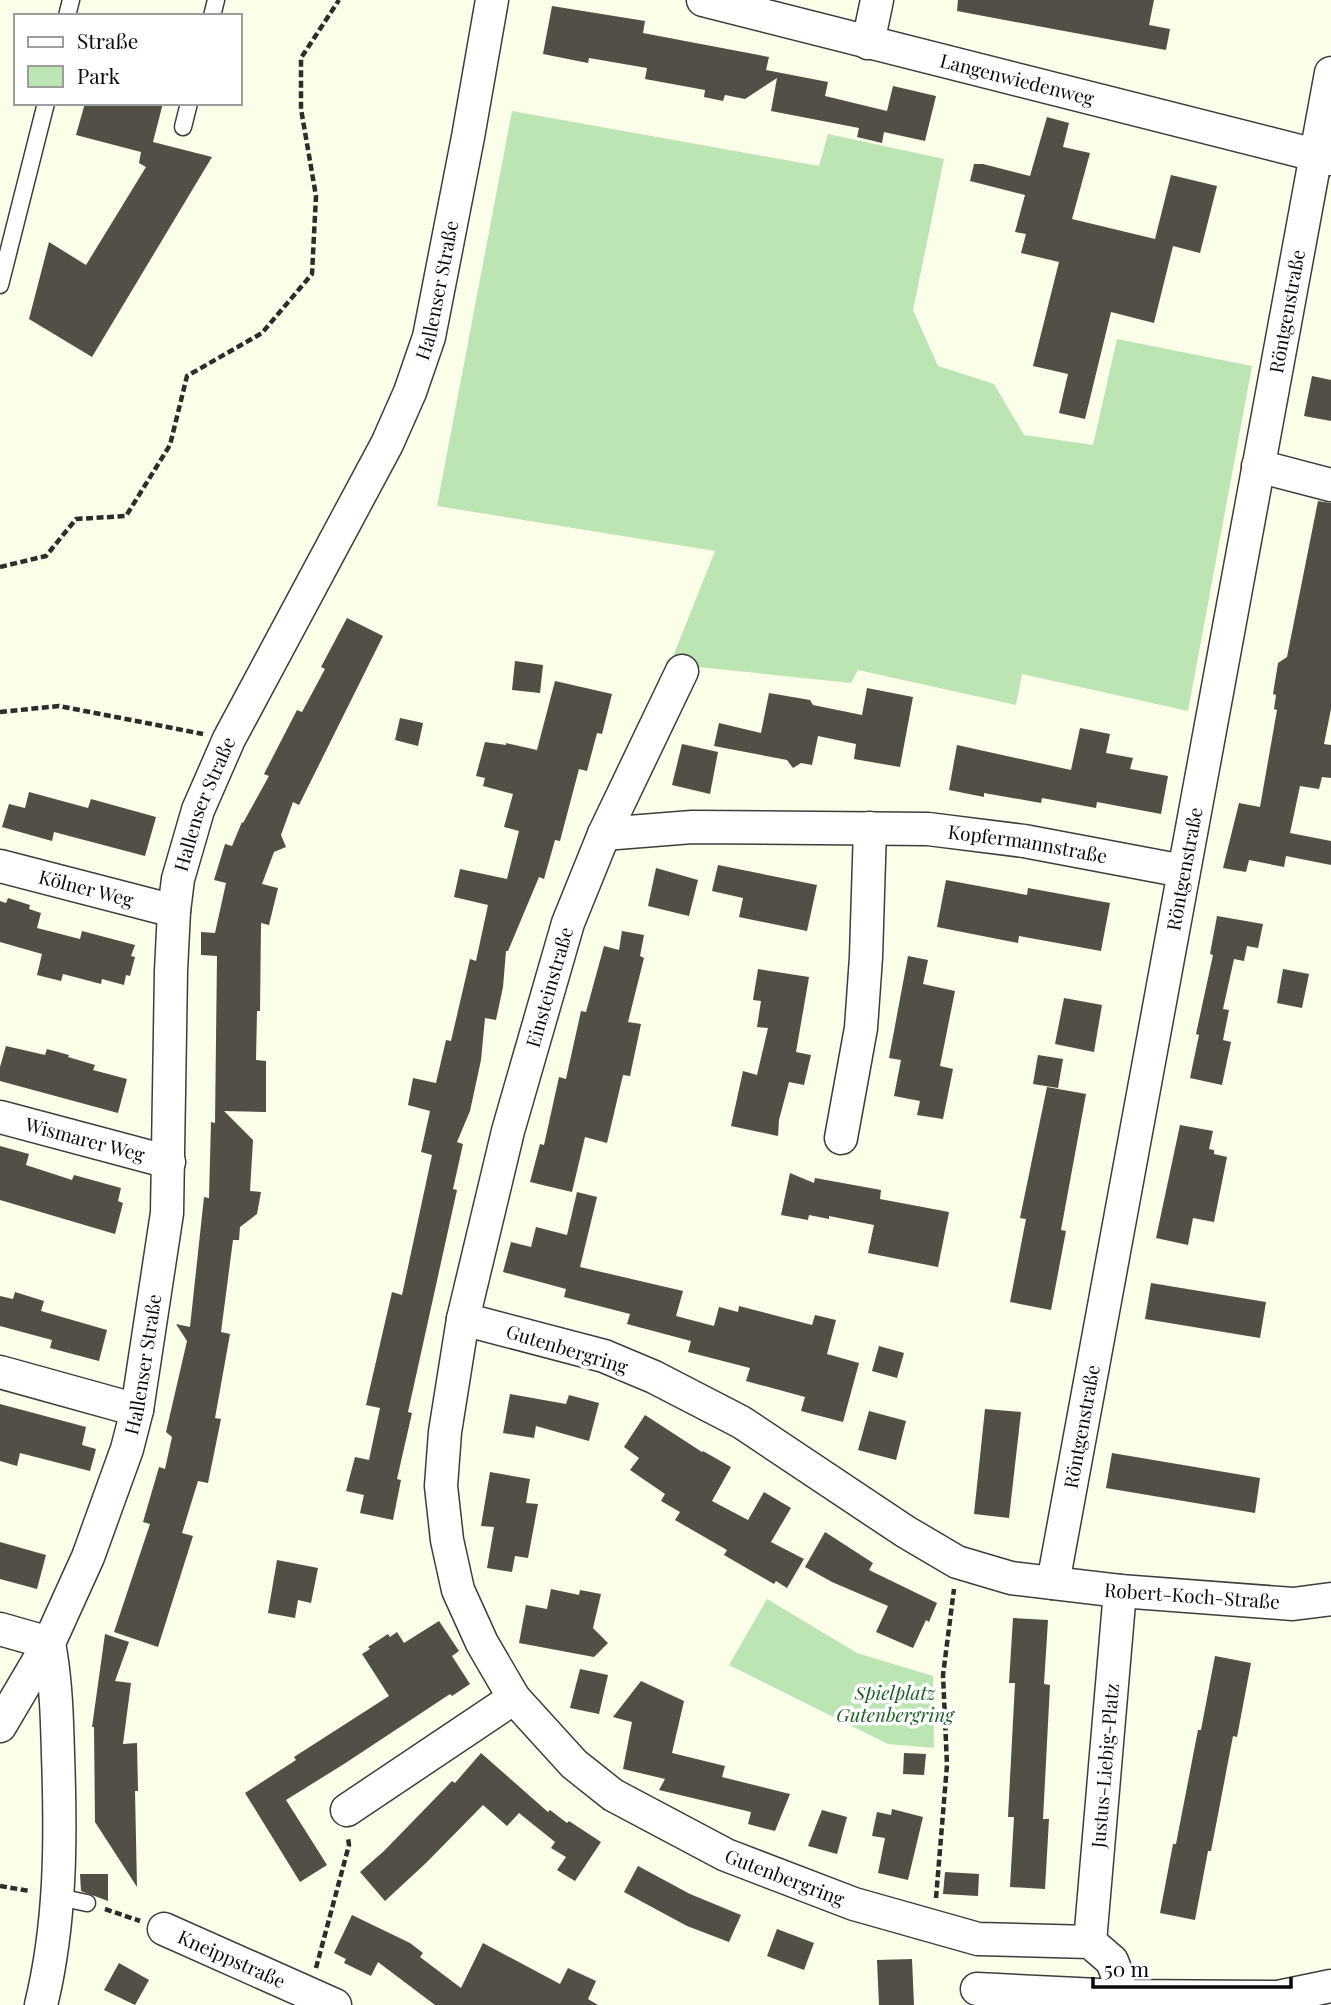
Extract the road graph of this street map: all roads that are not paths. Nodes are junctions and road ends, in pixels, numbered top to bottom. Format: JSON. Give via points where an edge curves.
{"nodes":[{"id":1,"x":492,"y":0,"type":"edge"},
{"id":2,"x":703,"y":0,"type":"edge"},
{"id":3,"x":877,"y":0,"type":"edge"},
{"id":4,"x":868,"y":43,"type":"junction"},
{"id":5,"x":1331,"y":73,"type":"edge"},
{"id":6,"x":45,"y":105,"type":"edge"},
{"id":7,"x":188,"y":105,"type":"edge"},
{"id":8,"x":183,"y":127,"type":"dead end"},
{"id":9,"x":1323,"y":157,"type":"edge"},
{"id":10,"x":0,"y":285,"type":"edge"},
{"id":11,"x":1258,"y":466,"type":"junction"},
{"id":12,"x":1331,"y":485,"type":"edge"},
{"id":13,"x":682,"y":671,"type":"dead end"},
{"id":14,"x":870,"y":828,"type":"junction"},
{"id":15,"x":604,"y":834,"type":"junction"},
{"id":16,"x":0,"y":866,"type":"edge"},
{"id":17,"x":1183,"y":871,"type":"junction"},
{"id":18,"x":174,"y":911,"type":"junction"},
{"id":19,"x":0,"y":1117,"type":"edge"},
{"id":20,"x":841,"y":1138,"type":"dead end"},
{"id":21,"x":169,"y":1161,"type":"junction"},
{"id":22,"x":463,"y":1319,"type":"junction"},
{"id":23,"x":0,"y":1372,"type":"edge"},
{"id":24,"x":137,"y":1410,"type":"junction"},
{"id":25,"x":1053,"y":1583,"type":"junction"},
{"id":26,"x":1120,"y":1591,"type":"junction"},
{"id":27,"x":1331,"y":1599,"type":"edge"},
{"id":28,"x":0,"y":1629,"type":"edge"},
{"id":29,"x":49,"y":1643,"type":"junction"},
{"id":30,"x":514,"y":1698,"type":"junction"},
{"id":31,"x":0,"y":1726,"type":"edge"},
{"id":32,"x":347,"y":1810,"type":"road end"},
{"id":33,"x":164,"y":1928,"type":"road end"},
{"id":34,"x":978,"y":1939,"type":"junction"},
{"id":35,"x":1090,"y":1942,"type":"junction"},
{"id":36,"x":1331,"y":1986,"type":"edge"},
{"id":37,"x":1119,"y":1996,"type":"junction"},
{"id":38,"x":975,"y":1997,"type":"edge"},
{"id":39,"x":322,"y":1999,"type":"edge"},
{"id":40,"x":41,"y":2005,"type":"edge"}],
"edges":[{"from":1,"to":18,"type":"street","name":"Hallenser Straße","via":[[429,337],[387,444],[229,739],[198,810],[178,879]]},
{"from":2,"to":4,"type":"street","name":"Langenwiedenweg"},
{"from":3,"to":4,"type":"street"},
{"from":4,"to":9,"type":"street","name":"Langenwiedenweg"},
{"from":5,"to":9,"type":"street","name":"Röntgenstraße"},
{"from":6,"to":10,"type":"lane"},
{"from":7,"to":8,"type":"lane"},
{"from":9,"to":11,"type":"street","name":"Röntgenstraße"},
{"from":11,"to":12,"type":"street"},
{"from":11,"to":17,"type":"street","name":"Röntgenstraße"},
{"from":13,"to":15,"type":"street","name":"Einsteinstraße"},
{"from":14,"to":15,"type":"street","name":"Kopfermannstraße","via":[[692,827]]},
{"from":14,"to":17,"type":"street","name":"Kopfermannstraße","via":[[928,829],[1024,841]]},
{"from":14,"to":20,"type":"street","via":[[861,1028]]},
{"from":15,"to":22,"type":"street","name":"Einsteinstraße","via":[[568,923],[508,1131]]},
{"from":16,"to":18,"type":"street","name":"Kölner Weg"},
{"from":17,"to":25,"type":"street","name":"Röntgenstraße"},
{"from":18,"to":21,"type":"street","name":"Hallenser Straße"},
{"from":19,"to":21,"type":"street","name":"Wismarer Weg"},
{"from":21,"to":24,"type":"street","name":"Hallenser Straße","via":[[167,1213]]},
{"from":22,"to":25,"type":"street","name":"Gutenbergring","via":[[604,1356],[654,1377],[741,1422],[957,1562],[1011,1578]]},
{"from":22,"to":30,"type":"street","name":"Gutenbergring","via":[[441,1486],[447,1540],[458,1590]]},
{"from":23,"to":24,"type":"street"},
{"from":24,"to":29,"type":"street","name":"Hallenser Straße","via":[[88,1557]]},
{"from":25,"to":26,"type":"street","name":"Robert-Koch-Straße"},
{"from":26,"to":27,"type":"street","name":"Robert-Koch-Straße","via":[[1293,1604]]},
{"from":26,"to":35,"type":"street","name":"Justus-Liebig-Platz"},
{"from":28,"to":29,"type":"street"},
{"from":29,"to":31,"type":"street","name":"Hallenser Straße"},
{"from":29,"to":40,"type":"street","via":[[73,1900]]},
{"from":30,"to":32,"type":"street"},
{"from":30,"to":34,"type":"street","name":"Gutenbergring","via":[[573,1764],[613,1795],[726,1856],[854,1904]]},
{"from":33,"to":39,"type":"street","name":"Kneippstraße"},
{"from":34,"to":35,"type":"street","name":"Gutenbergring"},
{"from":34,"to":38,"type":"street"},
{"from":35,"to":37,"type":"street","via":[[1112,1961]]},
{"from":36,"to":37,"type":"street","via":[[1278,1997]]},
{"from":37,"to":38,"type":"street"}]}
